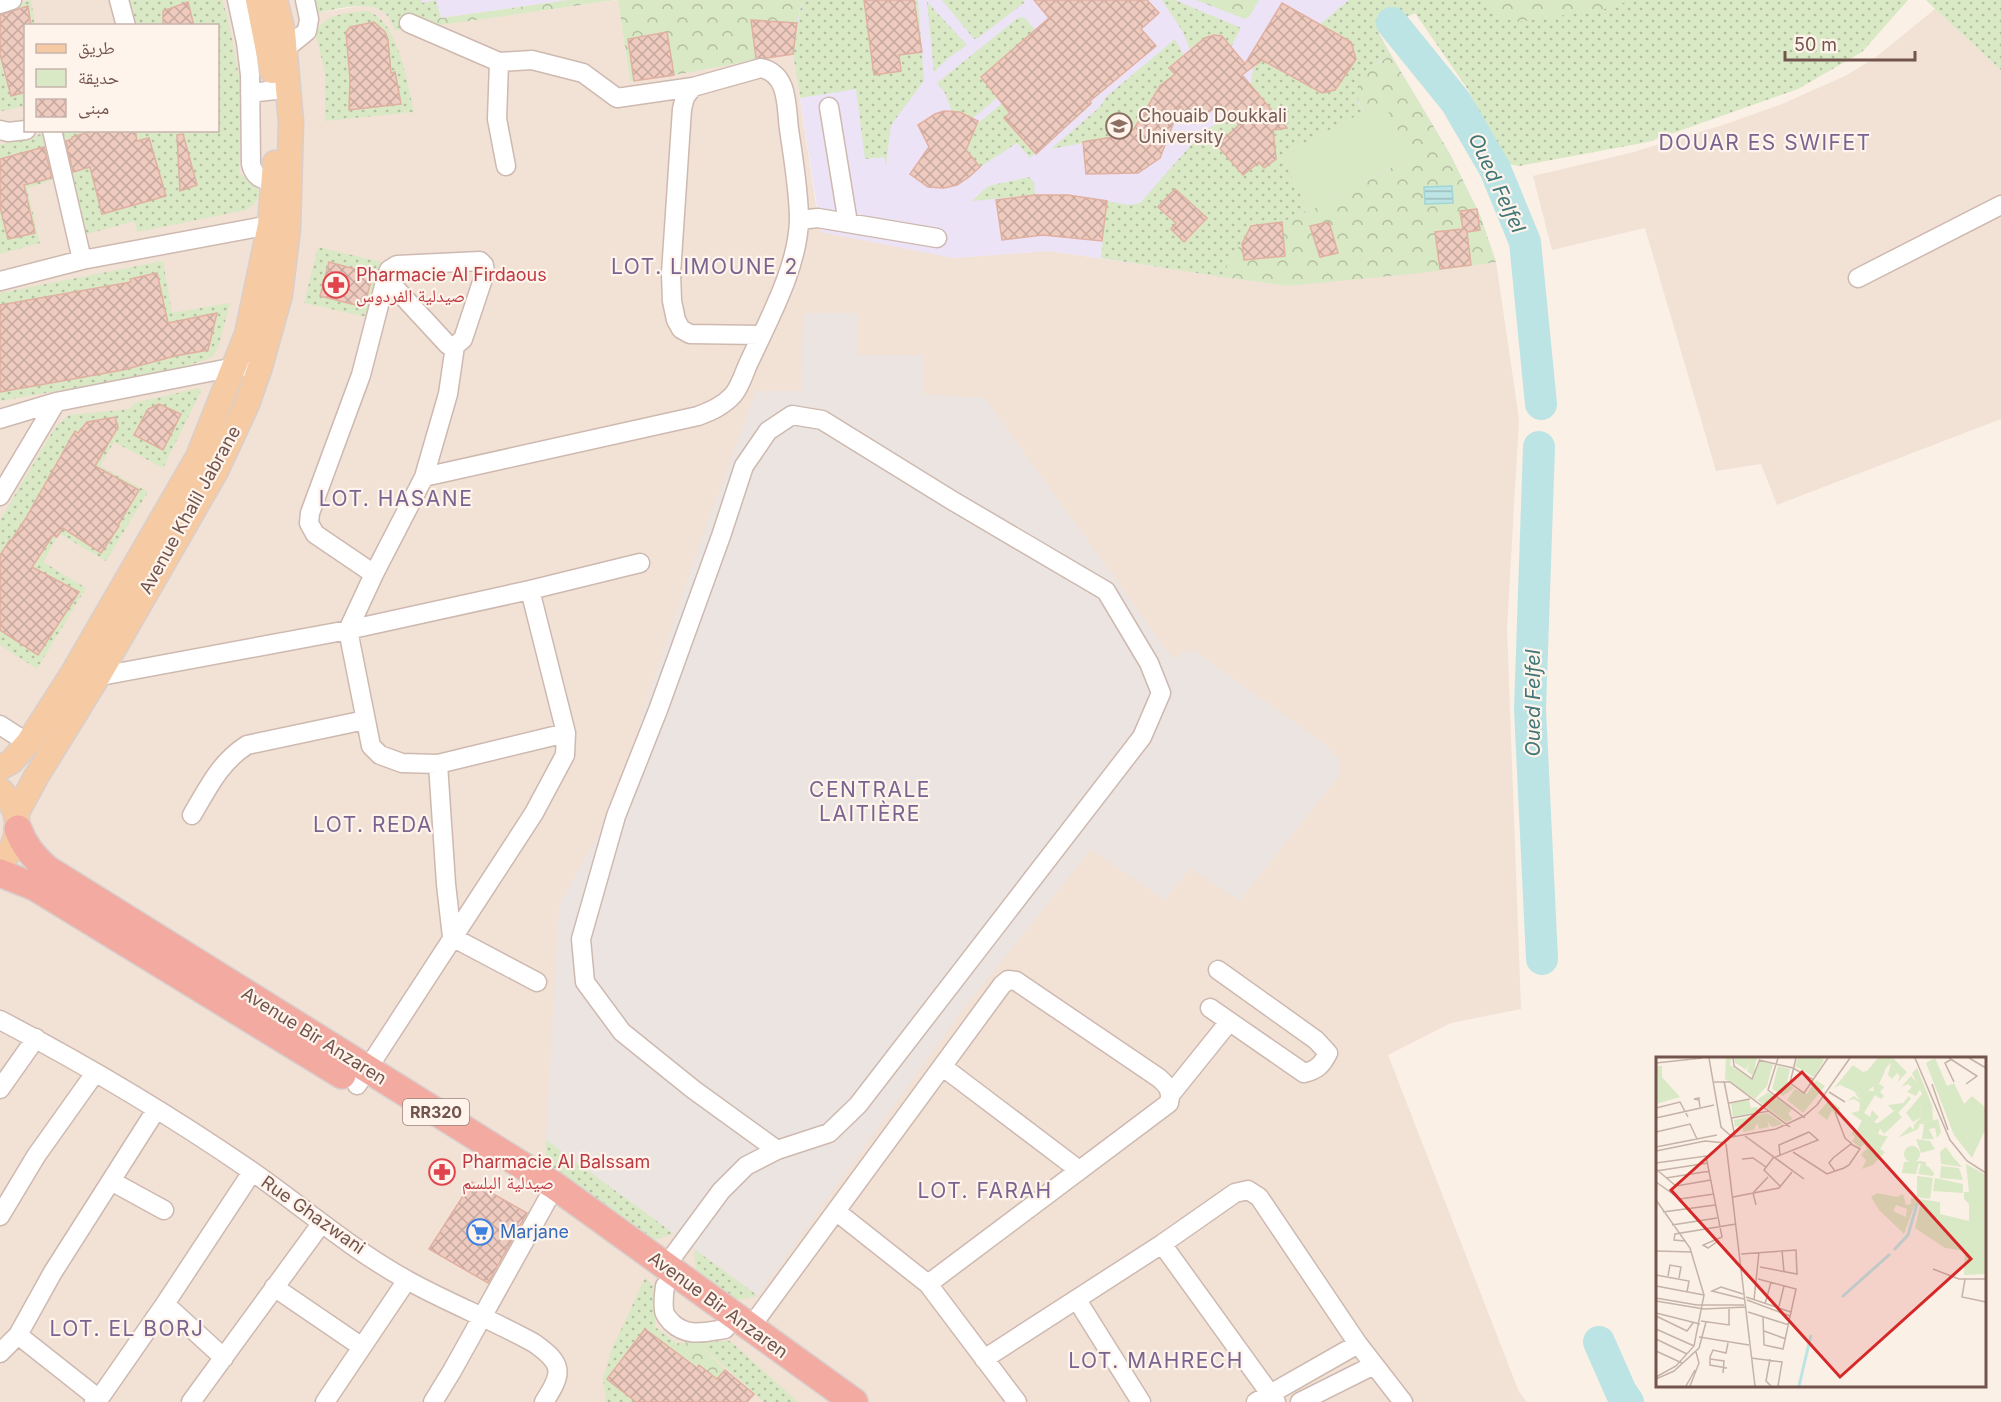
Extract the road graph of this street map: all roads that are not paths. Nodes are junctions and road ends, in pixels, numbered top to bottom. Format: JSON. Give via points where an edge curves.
{"nodes":[{"id":1,"x":12,"y":0,"type":"edge"},
{"id":2,"x":119,"y":0,"type":"edge"},
{"id":3,"x":237,"y":0,"type":"edge"},
{"id":4,"x":258,"y":0,"type":"edge"},
{"id":5,"x":275,"y":0,"type":"edge"},
{"id":6,"x":305,"y":0,"type":"edge"},
{"id":7,"x":0,"y":4,"type":"edge"},
{"id":8,"x":409,"y":23,"type":"dead end"},
{"id":9,"x":125,"y":24,"type":"edge"},
{"id":10,"x":285,"y":49,"type":"junction"},
{"id":11,"x":499,"y":62,"type":"junction"},
{"id":12,"x":693,"y":87,"type":"junction"},
{"id":13,"x":276,"y":90,"type":"junction"},
{"id":14,"x":250,"y":93,"type":"junction"},
{"id":15,"x":829,"y":107,"type":"dead end"},
{"id":16,"x":0,"y":130,"type":"edge"},
{"id":17,"x":24,"y":130,"type":"edge"},
{"id":18,"x":52,"y":132,"type":"edge"},
{"id":19,"x":506,"y":166,"type":"dead end"},
{"id":20,"x":273,"y":182,"type":"junction"},
{"id":21,"x":2001,"y":205,"type":"edge"},
{"id":22,"x":799,"y":220,"type":"junction"},
{"id":23,"x":848,"y":223,"type":"junction"},
{"id":24,"x":279,"y":227,"type":"junction"},
{"id":25,"x":936,"y":238,"type":"dead end"},
{"id":26,"x":82,"y":260,"type":"junction"},
{"id":27,"x":386,"y":278,"type":"junction"},
{"id":28,"x":1858,"y":278,"type":"dead end"},
{"id":29,"x":0,"y":281,"type":"edge"},
{"id":30,"x":761,"y":335,"type":"junction"},
{"id":31,"x":455,"y":346,"type":"junction"},
{"id":32,"x":235,"y":367,"type":"junction"},
{"id":33,"x":260,"y":367,"type":"junction"},
{"id":34,"x":56,"y":402,"type":"junction"},
{"id":35,"x":0,"y":419,"type":"edge"},
{"id":36,"x":201,"y":475,"type":"junction"},
{"id":37,"x":424,"y":477,"type":"junction"},
{"id":38,"x":0,"y":496,"type":"edge"},
{"id":39,"x":640,"y":563,"type":"dead end"},
{"id":40,"x":374,"y":574,"type":"junction"},
{"id":41,"x":530,"y":590,"type":"junction"},
{"id":42,"x":348,"y":630,"type":"junction"},
{"id":43,"x":97,"y":678,"type":"junction"},
{"id":44,"x":69,"y":679,"type":"junction"},
{"id":45,"x":365,"y":720,"type":"junction"},
{"id":46,"x":0,"y":725,"type":"edge"},
{"id":47,"x":566,"y":733,"type":"junction"},
{"id":48,"x":28,"y":743,"type":"junction"},
{"id":49,"x":438,"y":764,"type":"junction"},
{"id":50,"x":0,"y":768,"type":"edge"},
{"id":51,"x":0,"y":790,"type":"edge"},
{"id":52,"x":192,"y":815,"type":"dead end"},
{"id":53,"x":17,"y":822,"type":"junction"},
{"id":54,"x":0,"y":864,"type":"edge"},
{"id":55,"x":0,"y":873,"type":"edge"},
{"id":56,"x":452,"y":937,"type":"junction"},
{"id":57,"x":1218,"y":970,"type":"dead end"},
{"id":58,"x":537,"y":982,"type":"dead end"},
{"id":59,"x":1210,"y":1008,"type":"dead end"},
{"id":60,"x":0,"y":1020,"type":"edge"},
{"id":61,"x":1229,"y":1022,"type":"junction"},
{"id":62,"x":36,"y":1038,"type":"junction"},
{"id":63,"x":944,"y":1067,"type":"junction"},
{"id":64,"x":95,"y":1074,"type":"junction"},
{"id":65,"x":362,"y":1077,"type":"junction"},
{"id":66,"x":0,"y":1089,"type":"edge"},
{"id":67,"x":1171,"y":1094,"type":"junction"},
{"id":68,"x":156,"y":1110,"type":"junction"},
{"id":69,"x":777,"y":1150,"type":"junction"},
{"id":70,"x":1079,"y":1170,"type":"junction"},
{"id":71,"x":252,"y":1172,"type":"junction"},
{"id":72,"x":111,"y":1181,"type":"junction"},
{"id":73,"x":551,"y":1194,"type":"junction"},
{"id":74,"x":164,"y":1210,"type":"dead end"},
{"id":75,"x":837,"y":1212,"type":"junction"},
{"id":76,"x":0,"y":1216,"type":"edge"},
{"id":77,"x":321,"y":1224,"type":"junction"},
{"id":78,"x":1162,"y":1244,"type":"junction"},
{"id":79,"x":665,"y":1276,"type":"junction"},
{"id":80,"x":407,"y":1280,"type":"junction"},
{"id":81,"x":928,"y":1284,"type":"junction"},
{"id":82,"x":274,"y":1287,"type":"junction"},
{"id":83,"x":1077,"y":1300,"type":"junction"},
{"id":84,"x":165,"y":1304,"type":"junction"},
{"id":85,"x":482,"y":1317,"type":"junction"},
{"id":86,"x":738,"y":1329,"type":"junction"},
{"id":87,"x":18,"y":1335,"type":"junction"},
{"id":88,"x":1358,"y":1344,"type":"junction"},
{"id":89,"x":362,"y":1347,"type":"junction"},
{"id":90,"x":0,"y":1353,"type":"edge"},
{"id":91,"x":224,"y":1358,"type":"junction"},
{"id":92,"x":984,"y":1359,"type":"junction"},
{"id":93,"x":1374,"y":1365,"type":"junction"},
{"id":94,"x":548,"y":1399,"type":"edge"},
{"id":95,"x":1267,"y":1399,"type":"edge"},
{"id":96,"x":97,"y":1401,"type":"edge"},
{"id":97,"x":191,"y":1402,"type":"edge"},
{"id":98,"x":325,"y":1402,"type":"edge"},
{"id":99,"x":432,"y":1402,"type":"edge"},
{"id":100,"x":825,"y":1402,"type":"edge"},
{"id":101,"x":854,"y":1402,"type":"edge"},
{"id":102,"x":1017,"y":1402,"type":"edge"},
{"id":103,"x":1141,"y":1402,"type":"edge"},
{"id":104,"x":1300,"y":1402,"type":"edge"},
{"id":105,"x":1403,"y":1402,"type":"edge"}],
"edges":[{"from":1,"to":7,"type":"street"},
{"from":2,"to":9,"type":"street"},
{"from":3,"to":14,"type":"street","via":[[246,42]]},
{"from":4,"to":13,"type":"main road","name":"Avenue Khalil Jabrane"},
{"from":5,"to":10,"type":"main road","name":"Avenue Khalil Jabrane"},
{"from":6,"to":10,"type":"street","via":[[307,31]]},
{"from":8,"to":11,"type":"street"},
{"from":10,"to":24,"type":"main road","name":"Avenue Khalil Jabrane","via":[[291,122]]},
{"from":11,"to":12,"type":"street","via":[[532,60],[583,73],[617,98]]},
{"from":11,"to":19,"type":"street","via":[[497,119]]},
{"from":12,"to":22,"type":"street","via":[[761,68],[779,77],[784,88]]},
{"from":12,"to":30,"type":"street","via":[[682,109],[671,273],[676,320],[690,334]]},
{"from":13,"to":14,"type":"street"},
{"from":13,"to":20,"type":"main road","name":"Avenue Khalil Jabrane"},
{"from":14,"to":20,"type":"street","via":[[253,172]]},
{"from":15,"to":23,"type":"street"},
{"from":16,"to":17,"type":"street"},
{"from":18,"to":26,"type":"street"},
{"from":20,"to":24,"type":"main road","name":"Avenue Khalil Jabrane"},
{"from":21,"to":28,"type":"street"},
{"from":22,"to":23,"type":"street","via":[[818,218]]},
{"from":22,"to":30,"type":"street","via":[[791,265]]},
{"from":23,"to":25,"type":"street"},
{"from":24,"to":26,"type":"street"},
{"from":24,"to":32,"type":"main road","name":"Avenue Khalil Jabrane"},
{"from":24,"to":33,"type":"main road","name":"Avenue Khalil Jabrane","via":[[280,295]]},
{"from":26,"to":29,"type":"street"},
{"from":27,"to":31,"type":"street","via":[[448,345]]},
{"from":27,"to":31,"type":"street","via":[[397,265],[480,261],[485,273],[463,339]]},
{"from":27,"to":40,"type":"street","via":[[361,375],[309,523],[315,534]]},
{"from":30,"to":37,"type":"street","via":[[734,394],[718,408],[698,416]]},
{"from":31,"to":37,"type":"street","via":[[448,394]]},
{"from":32,"to":33,"type":"street"},
{"from":32,"to":34,"type":"street"},
{"from":32,"to":36,"type":"main road","name":"Avenue Khalil Jabrane","via":[[198,457]]},
{"from":33,"to":36,"type":"main road","name":"Avenue Khalil Jabrane","via":[[247,404]]},
{"from":34,"to":35,"type":"street"},
{"from":34,"to":38,"type":"street"},
{"from":36,"to":43,"type":"main road","name":"Avenue Khalil Jabrane"},
{"from":36,"to":44,"type":"main road","name":"Avenue Khalil Jabrane"},
{"from":37,"to":40,"type":"street"},
{"from":39,"to":41,"type":"street"},
{"from":40,"to":42,"type":"street"},
{"from":41,"to":42,"type":"street"},
{"from":41,"to":47,"type":"street"},
{"from":42,"to":43,"type":"street"},
{"from":42,"to":45,"type":"street"},
{"from":43,"to":44,"type":"street"},
{"from":43,"to":53,"type":"main road","name":"Avenue Khalil Jabrane","via":[[36,777]]},
{"from":44,"to":48,"type":"main road","name":"Avenue Khalil Jabrane"},
{"from":45,"to":49,"type":"street","via":[[370,746],[380,755],[402,763]]},
{"from":45,"to":52,"type":"street","via":[[247,745],[232,754]]},
{"from":46,"to":48,"type":"street"},
{"from":47,"to":49,"type":"street"},
{"from":47,"to":56,"type":"street","via":[[564,755],[534,813]]},
{"from":48,"to":50,"type":"main road","name":"Avenue Khalil Jabrane"},
{"from":49,"to":56,"type":"street"},
{"from":51,"to":53,"type":"main road","number":"RR320","via":[[8,798]]},
{"from":53,"to":54,"type":"main road","name":"Avenue Khalil Jabrane","via":[[16,841]]},
{"from":53,"to":65,"type":"highway","name":"Avenue Bir Anzaren","number":"RR320","via":[[23,842],[47,869]]},
{"from":55,"to":65,"type":"highway","name":"Avenue Bir Anzaren","number":"RR320","via":[[36,887]]},
{"from":56,"to":58,"type":"street"},
{"from":56,"to":65,"type":"street"},
{"from":57,"to":61,"type":"street","via":[[1316,1040],[1328,1053],[1315,1070],[1304,1073]]},
{"from":59,"to":61,"type":"street"},
{"from":60,"to":62,"type":"street","name":"Rue Ghazwani"},
{"from":61,"to":67,"type":"street"},
{"from":62,"to":64,"type":"street","name":"Rue Ghazwani"},
{"from":62,"to":66,"type":"street"},
{"from":63,"to":67,"type":"street","via":[[1008,980],[1016,981],[1159,1078]]},
{"from":63,"to":70,"type":"street"},
{"from":63,"to":75,"type":"street"},
{"from":64,"to":68,"type":"street","name":"Rue Ghazwani"},
{"from":64,"to":76,"type":"street","via":[[36,1156]]},
{"from":65,"to":73,"type":"highway","name":"Avenue Bir Anzaren","number":"RR320"},
{"from":67,"to":70,"type":"street","via":[[1162,1110]]},
{"from":68,"to":71,"type":"street","name":"Rue Ghazwani"},
{"from":68,"to":72,"type":"street"},
{"from":69,"to":69,"type":"street","via":[[829,1132],[858,1105],[1142,737],[1161,693],[1149,663],[1106,591],[822,420],[792,415],[768,431],[744,466],[616,816],[581,939],[585,982],[622,1032]]},
{"from":69,"to":79,"type":"street","via":[[746,1166],[721,1191]]},
{"from":70,"to":81,"type":"street"},
{"from":71,"to":77,"type":"street","name":"Rue Ghazwani"},
{"from":71,"to":84,"type":"street"},
{"from":72,"to":74,"type":"street"},
{"from":72,"to":87,"type":"street"},
{"from":73,"to":79,"type":"highway","name":"Avenue Bir Anzaren","number":"RR320"},
{"from":73,"to":85,"type":"street"},
{"from":75,"to":81,"type":"street"},
{"from":75,"to":86,"type":"street"},
{"from":77,"to":80,"type":"street","name":"Rue Ghazwani"},
{"from":77,"to":82,"type":"street"},
{"from":78,"to":83,"type":"street"},
{"from":78,"to":88,"type":"street","via":[[1235,1193],[1248,1190],[1259,1197]]},
{"from":78,"to":95,"type":"street"},
{"from":79,"to":86,"type":"highway","name":"Avenue Bir Anzaren","number":"RR320"},
{"from":80,"to":85,"type":"street","name":"Rue Ghazwani"},
{"from":80,"to":89,"type":"street"},
{"from":81,"to":92,"type":"street"},
{"from":82,"to":89,"type":"street"},
{"from":82,"to":91,"type":"street"},
{"from":83,"to":92,"type":"street"},
{"from":83,"to":103,"type":"street"},
{"from":84,"to":91,"type":"street"},
{"from":84,"to":96,"type":"street"},
{"from":85,"to":94,"type":"street","name":"Rue Ghazwani","via":[[518,1334],[555,1362],[558,1381]]},
{"from":85,"to":99,"type":"street"},
{"from":86,"to":100,"type":"highway","name":"Avenue Bir Anzaren","number":"RR320"},
{"from":86,"to":101,"type":"highway","name":"Avenue Bir Anzaren","number":"RR320"},
{"from":87,"to":90,"type":"street"},
{"from":87,"to":96,"type":"street"},
{"from":88,"to":93,"type":"street"},
{"from":88,"to":95,"type":"street"},
{"from":89,"to":98,"type":"street"},
{"from":91,"to":97,"type":"street"},
{"from":92,"to":102,"type":"street"},
{"from":93,"to":104,"type":"street"},
{"from":93,"to":105,"type":"street"}]}
